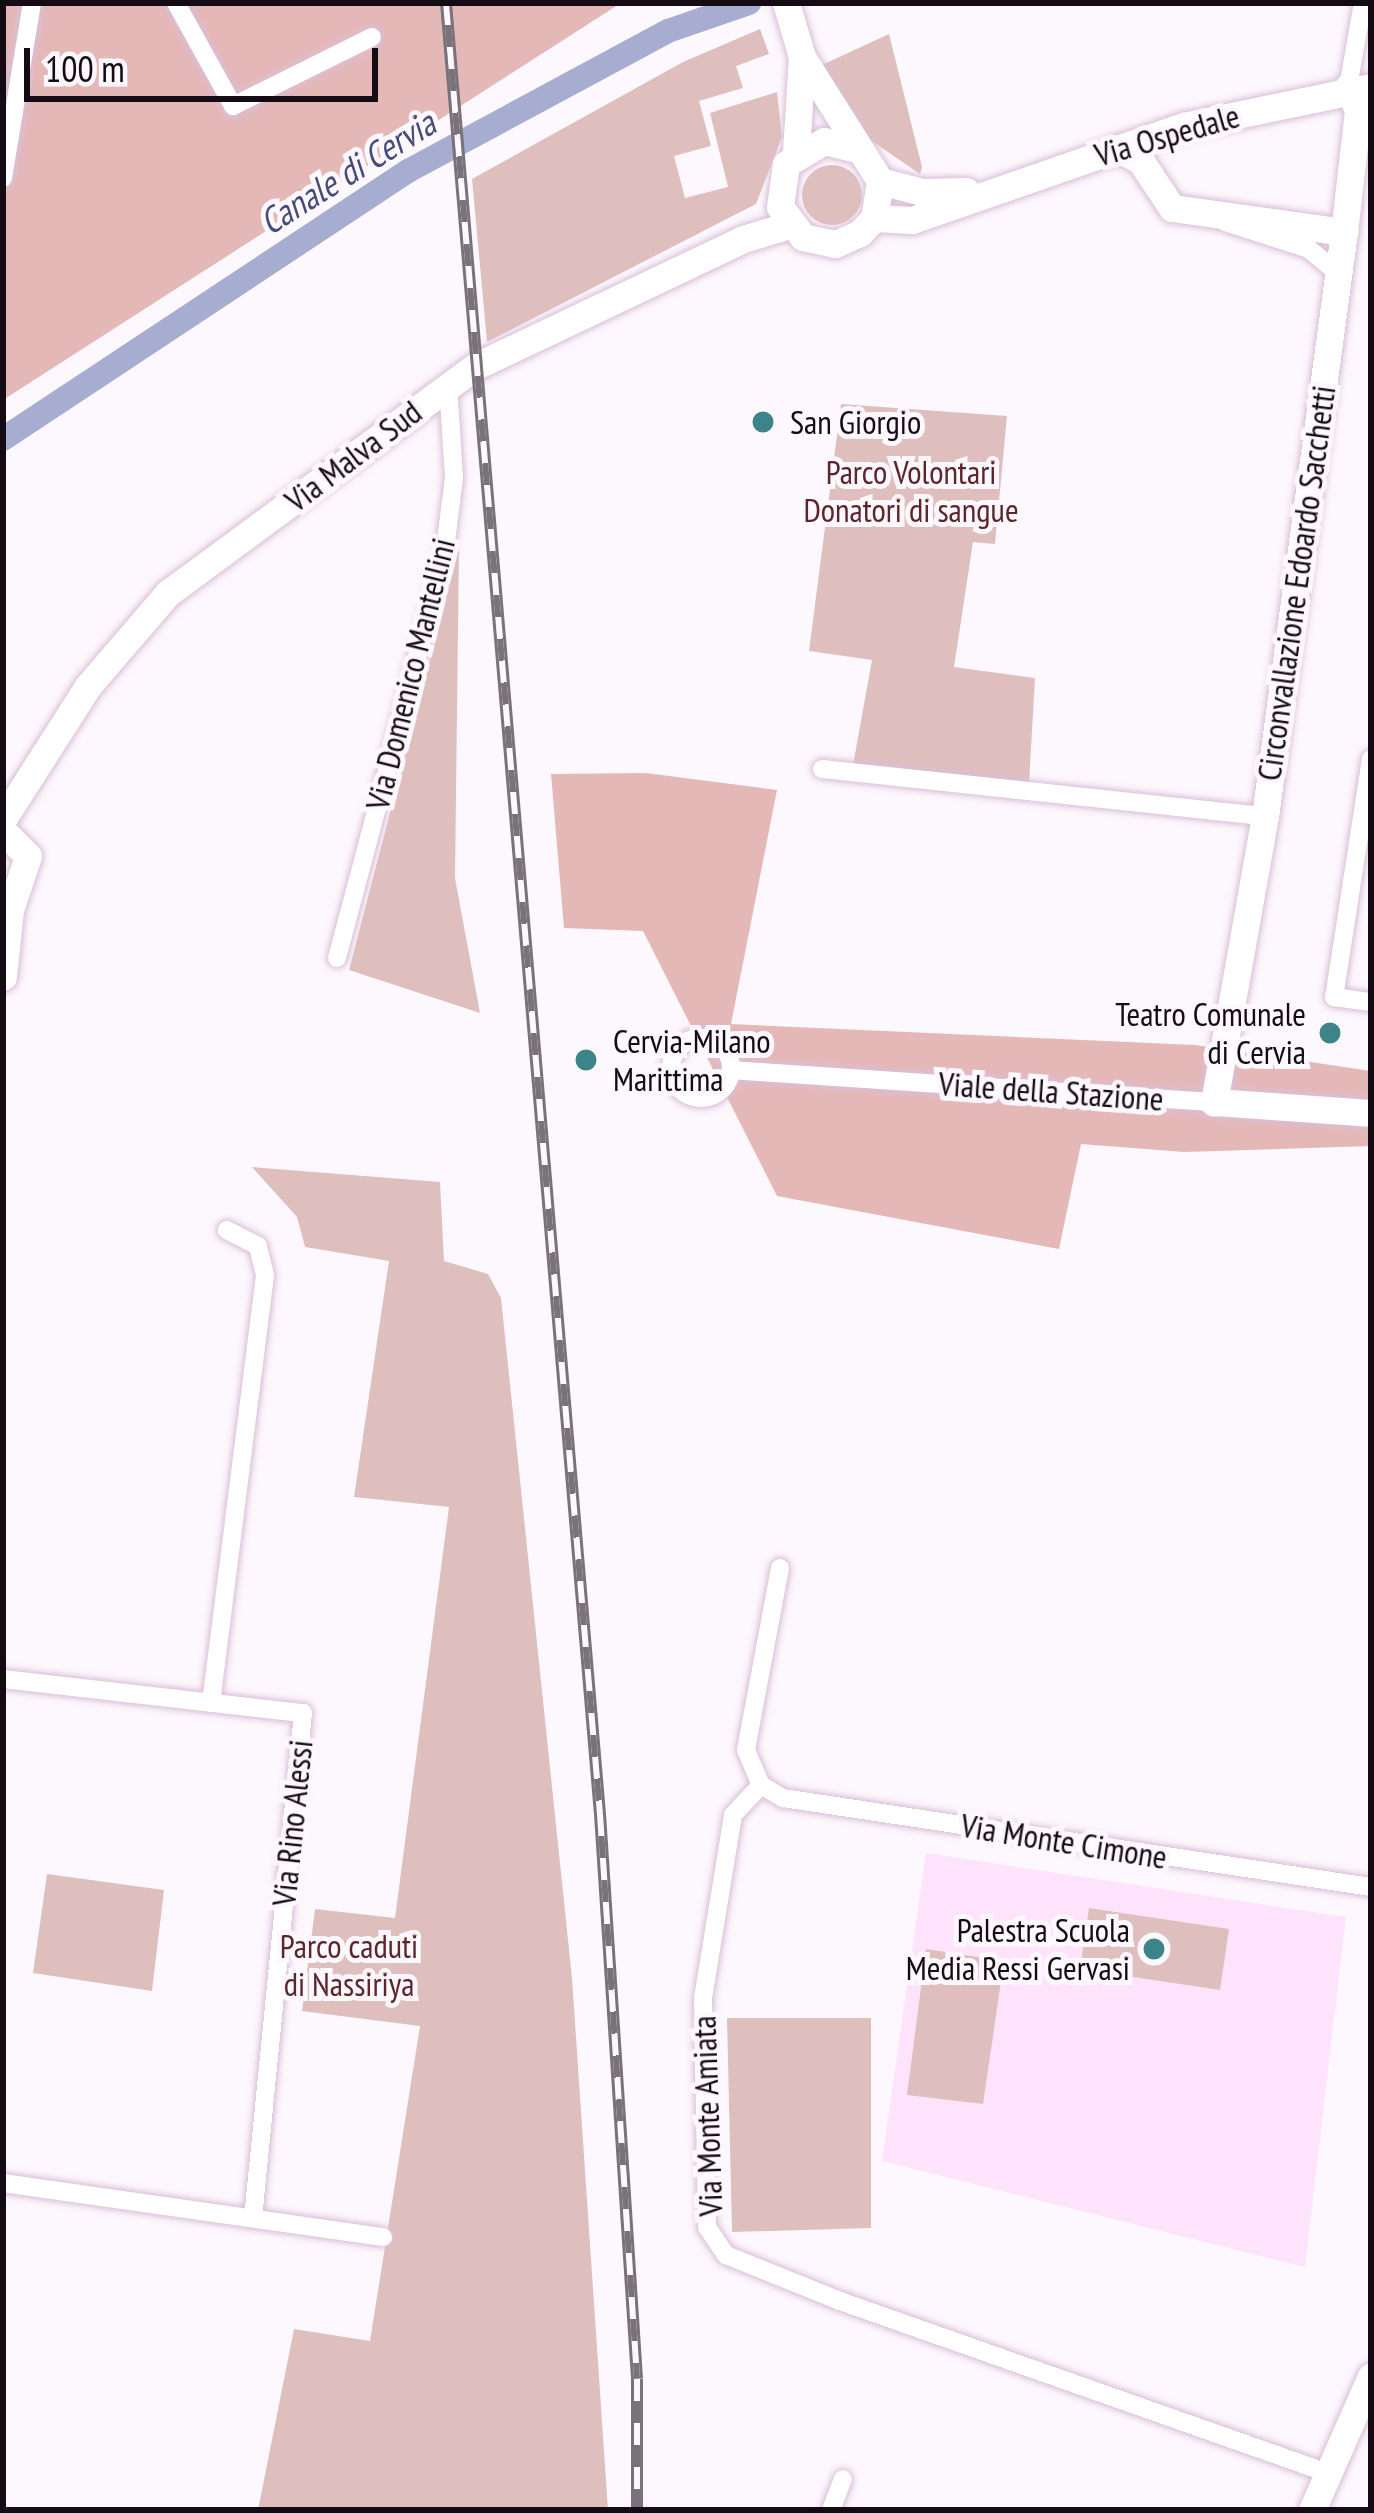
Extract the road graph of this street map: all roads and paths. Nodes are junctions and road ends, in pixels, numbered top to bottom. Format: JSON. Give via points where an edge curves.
{"nodes":[{"id":1,"x":32,"y":3,"type":"edge"},
{"id":2,"x":176,"y":3,"type":"edge"},
{"id":3,"x":1363,"y":3,"type":"edge"},
{"id":4,"x":788,"y":11,"type":"edge"},
{"id":5,"x":372,"y":37,"type":"dead end"},
{"id":6,"x":802,"y":57,"type":"junction"},
{"id":7,"x":1360,"y":87,"type":"edge"},
{"id":8,"x":1184,"y":126,"type":"junction"},
{"id":9,"x":1117,"y":148,"type":"junction"},
{"id":10,"x":860,"y":151,"type":"junction"},
{"id":11,"x":796,"y":152,"type":"junction"},
{"id":12,"x":3,"y":178,"type":"edge"},
{"id":13,"x":1156,"y":180,"type":"junction"},
{"id":14,"x":880,"y":182,"type":"junction"},
{"id":15,"x":777,"y":189,"type":"junction"},
{"id":16,"x":988,"y":190,"type":"junction"},
{"id":17,"x":1210,"y":214,"type":"junction"},
{"id":18,"x":874,"y":218,"type":"junction"},
{"id":19,"x":789,"y":225,"type":"junction"},
{"id":20,"x":1344,"y":232,"type":"junction"},
{"id":21,"x":743,"y":239,"type":"junction"},
{"id":22,"x":1338,"y":273,"type":"junction"},
{"id":23,"x":448,"y":385,"type":"junction"},
{"id":24,"x":1371,"y":759,"type":"edge"},
{"id":25,"x":822,"y":769,"type":"dead end"},
{"id":26,"x":41,"y":770,"type":"junction"},
{"id":27,"x":1264,"y":816,"type":"junction"},
{"id":28,"x":3,"y":820,"type":"edge"},
{"id":29,"x":14,"y":839,"type":"edge"},
{"id":30,"x":11,"y":885,"type":"edge"},
{"id":31,"x":337,"y":958,"type":"dead end"},
{"id":32,"x":3,"y":977,"type":"edge"},
{"id":33,"x":1371,"y":1002,"type":"edge"},
{"id":34,"x":731,"y":1070,"type":"dead end"},
{"id":35,"x":1214,"y":1102,"type":"junction"},
{"id":36,"x":1371,"y":1113,"type":"edge"},
{"id":37,"x":227,"y":1230,"type":"dead end"},
{"id":38,"x":780,"y":1568,"type":"dead end"},
{"id":39,"x":3,"y":1679,"type":"edge"},
{"id":40,"x":211,"y":1703,"type":"junction"},
{"id":41,"x":761,"y":1785,"type":"junction"},
{"id":42,"x":1371,"y":1887,"type":"edge"},
{"id":43,"x":3,"y":2182,"type":"edge"},
{"id":44,"x":253,"y":2218,"type":"junction"},
{"id":45,"x":382,"y":2237,"type":"dead end"},
{"id":46,"x":1371,"y":2376,"type":"edge"},
{"id":47,"x":1328,"y":2474,"type":"junction"},
{"id":48,"x":843,"y":2479,"type":"dead end"},
{"id":49,"x":831,"y":2510,"type":"edge"},
{"id":50,"x":1312,"y":2510,"type":"edge"}],
"edges":[{"from":1,"to":12,"type":"street"},
{"from":2,"to":5,"type":"street","via":[[233,106]]},
{"from":3,"to":7,"type":"street"},
{"from":4,"to":6,"type":"street"},
{"from":6,"to":10,"type":"street"},
{"from":6,"to":11,"type":"street"},
{"from":7,"to":8,"type":"street","name":"Via Ospedale"},
{"from":7,"to":20,"type":"street","name":"Circonvallazione Edoardo Sacchetti"},
{"from":8,"to":9,"type":"street","name":"Via Ospedale"},
{"from":8,"to":13,"type":"street","via":[[1164,151]]},
{"from":9,"to":13,"type":"street"},
{"from":9,"to":16,"type":"street","name":"Via Ospedale"},
{"from":10,"to":11,"type":"street","via":[[824,141]]},
{"from":10,"to":14,"type":"street"},
{"from":11,"to":15,"type":"street"},
{"from":13,"to":17,"type":"street","via":[[1172,208]]},
{"from":14,"to":16,"type":"street","via":[[922,192]]},
{"from":14,"to":18,"type":"street"},
{"from":15,"to":19,"type":"street"},
{"from":15,"to":21,"type":"street"},
{"from":16,"to":18,"type":"street","via":[[912,220]]},
{"from":17,"to":20,"type":"street"},
{"from":17,"to":22,"type":"street","via":[[1309,249]]},
{"from":18,"to":19,"type":"street","via":[[835,244],[812,241]]},
{"from":19,"to":21,"type":"street","name":"Via Malva Sud"},
{"from":20,"to":22,"type":"street","name":"Circonvallazione Edoardo Sacchetti"},
{"from":21,"to":23,"type":"street","name":"Via Malva Sud","via":[[570,317]]},
{"from":22,"to":27,"type":"street","name":"Circonvallazione Edoardo Sacchetti"},
{"from":23,"to":26,"type":"street","name":"Via Malva Sud","via":[[168,593],[88,686]]},
{"from":23,"to":31,"type":"street","name":"Via Domenico Mantellini","via":[[454,478],[444,557]]},
{"from":24,"to":33,"type":"street","via":[[1334,997]]},
{"from":25,"to":27,"type":"street"},
{"from":26,"to":28,"type":"street","name":"Via Malva Sud"},
{"from":26,"to":29,"type":"street","name":"Via Malva Sud"},
{"from":27,"to":35,"type":"street","name":"Circonvallazione Edoardo Sacchetti"},
{"from":29,"to":30,"type":"street","name":"Via Malva Sud","via":[[28,866]]},
{"from":30,"to":32,"type":"street"},
{"from":34,"to":35,"type":"street","name":"Viale della Stazione"},
{"from":35,"to":36,"type":"street","name":"Viale della Stazione"},
{"from":37,"to":40,"type":"street","via":[[258,1246],[265,1275]]},
{"from":38,"to":41,"type":"street","via":[[746,1750]]},
{"from":39,"to":40,"type":"street"},
{"from":40,"to":44,"type":"street","name":"Via Rino Alessi","via":[[303,1713]]},
{"from":41,"to":42,"type":"street","name":"Via Monte Cimone","via":[[784,1798]]},
{"from":41,"to":47,"type":"street","name":"Via Monte Amiata","via":[[733,1815],[704,1999],[707,2227],[726,2255]]},
{"from":43,"to":44,"type":"street"},
{"from":44,"to":45,"type":"street"},
{"from":46,"to":47,"type":"street"},
{"from":47,"to":50,"type":"street"},
{"from":48,"to":49,"type":"street"}]}
